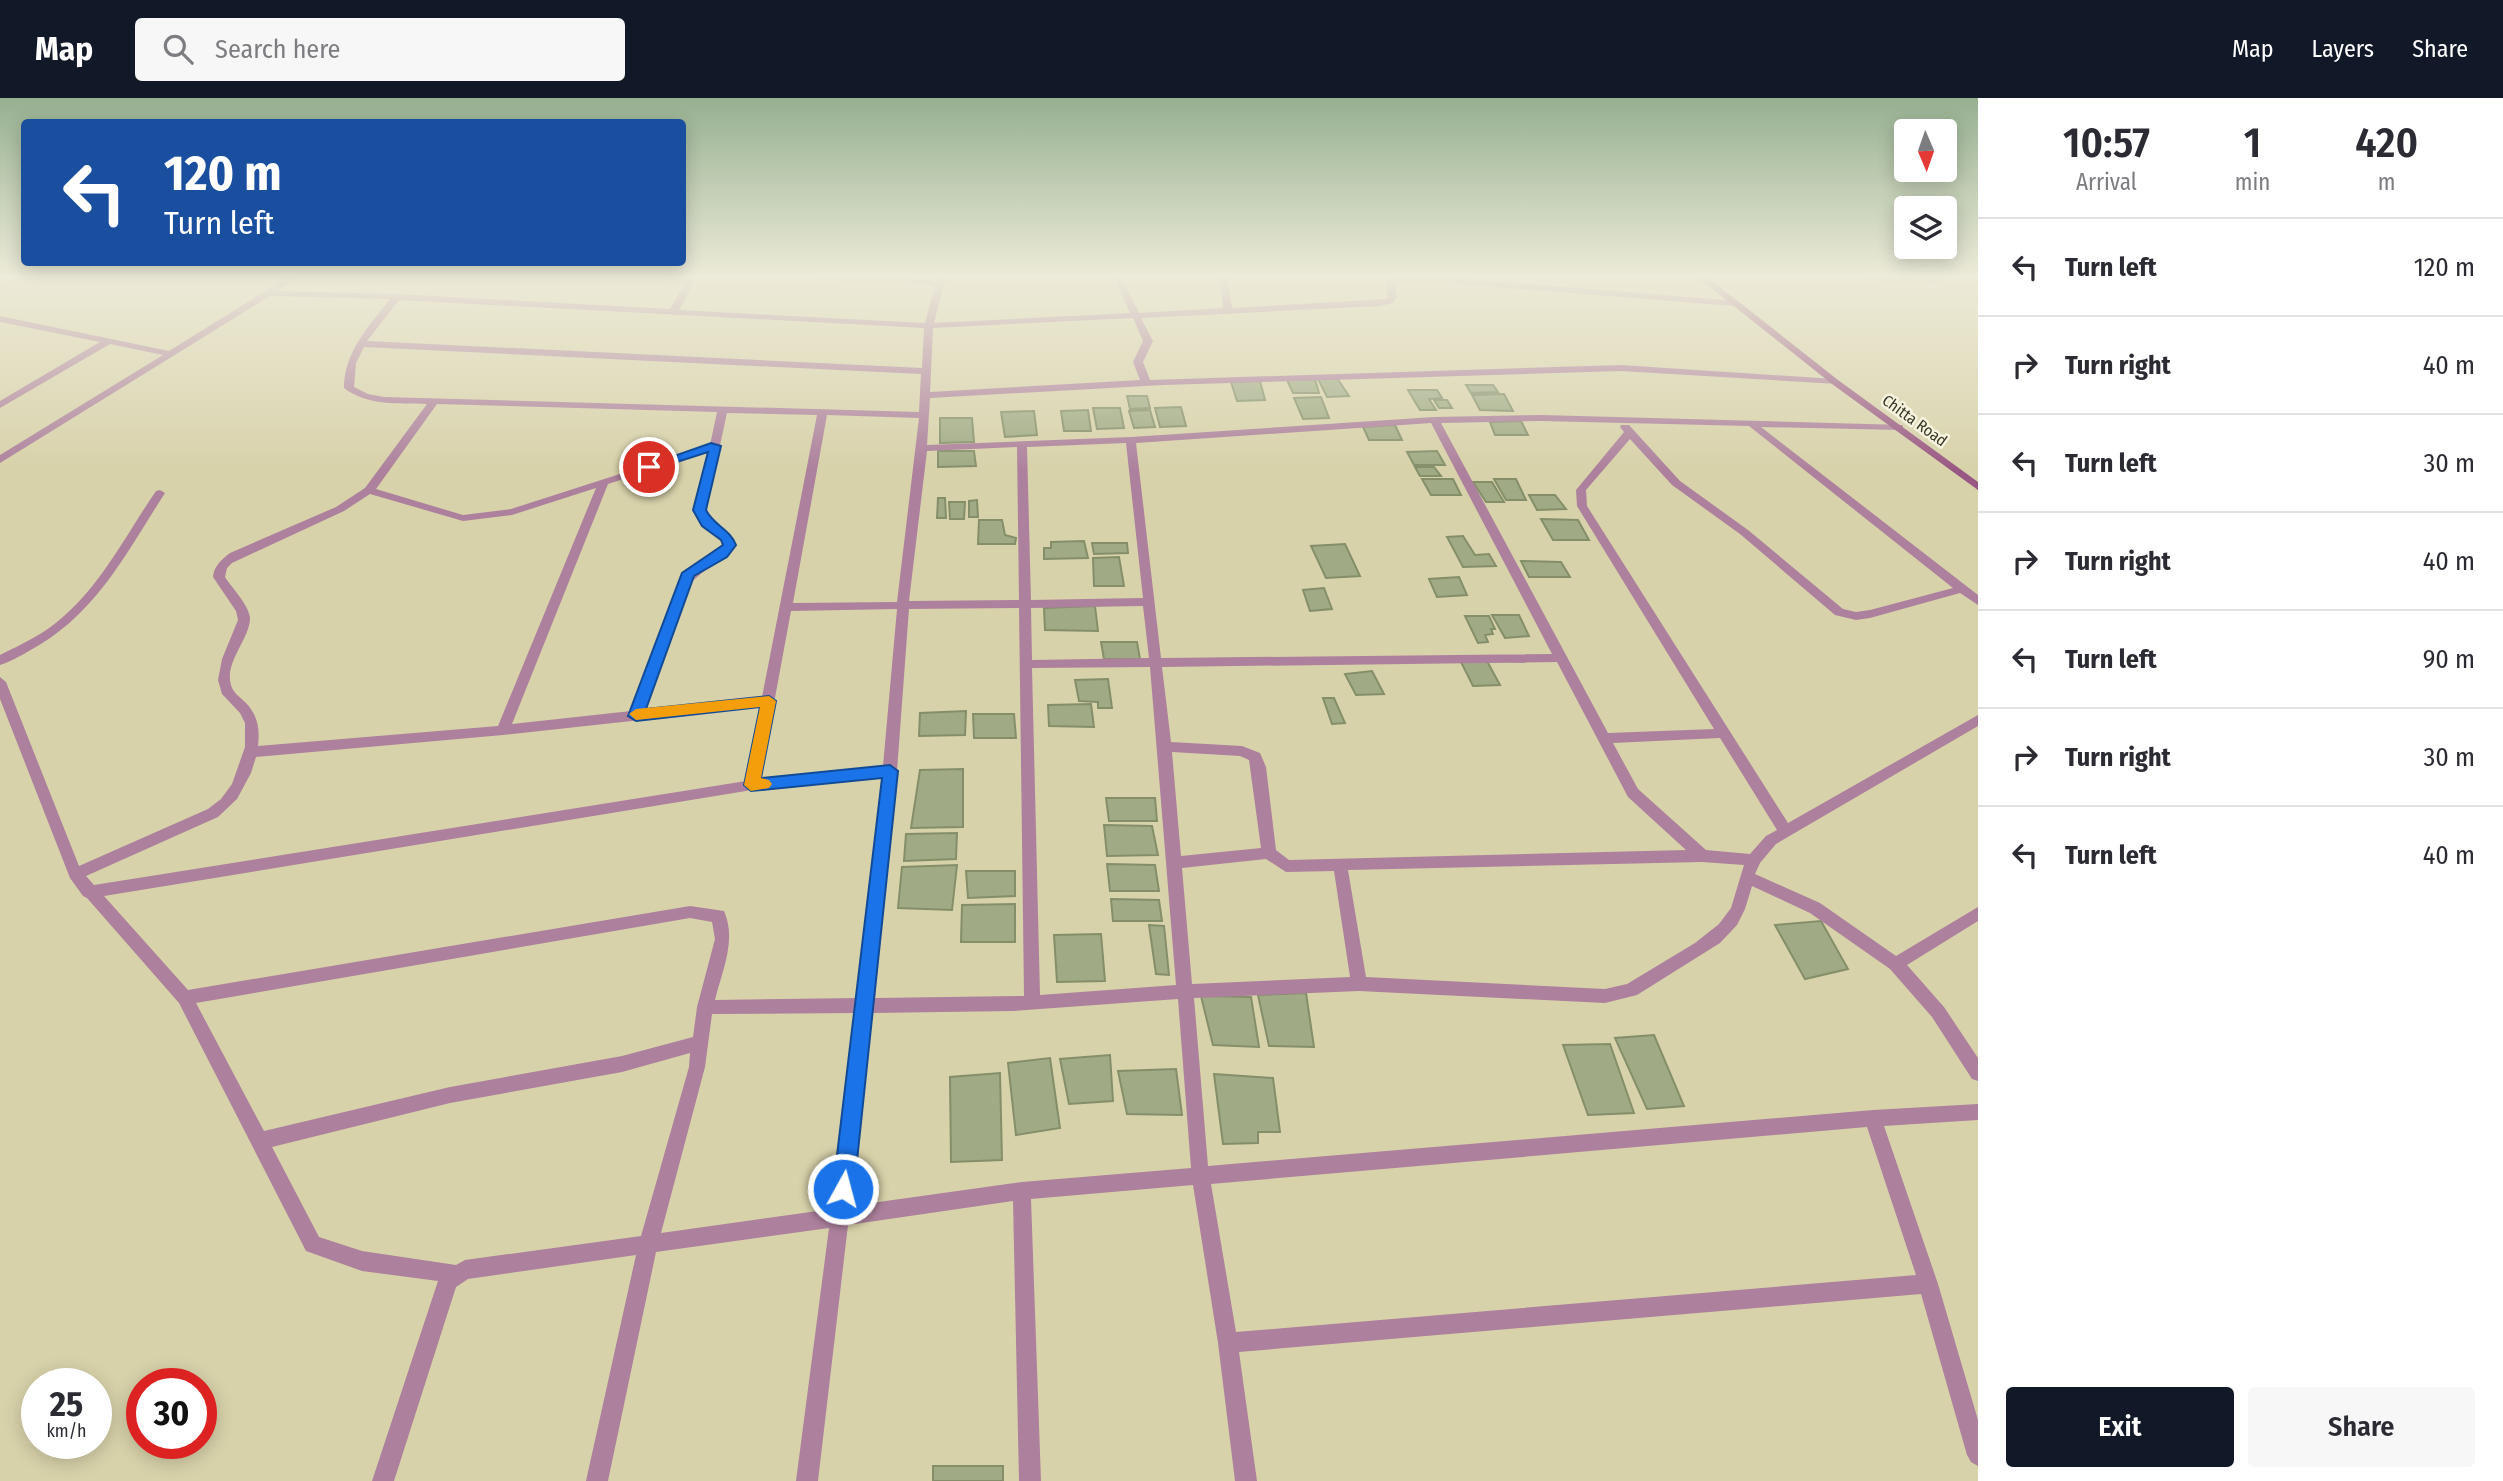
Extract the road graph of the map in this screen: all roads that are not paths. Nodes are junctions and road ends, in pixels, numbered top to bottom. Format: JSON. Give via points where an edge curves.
{"nodes":[{"id":1,"x":109,"y":341,"type":"joint"},
{"id":2,"x":194,"y":341,"type":"edge"},
{"id":3,"x":365,"y":341,"type":"edge"},
{"id":4,"x":929,"y":341,"type":"edge"},
{"id":5,"x":1148,"y":341,"type":"edge"},
{"id":6,"x":1782,"y":341,"type":"edge"},
{"id":7,"x":362,"y":344,"type":"junction"},
{"id":8,"x":172,"y":354,"type":"junction"},
{"id":9,"x":928,"y":371,"type":"junction"},
{"id":10,"x":1835,"y":382,"type":"junction"},
{"id":11,"x":1146,"y":383,"type":"junction"},
{"id":12,"x":926,"y":395,"type":"junction"},
{"id":13,"x":434,"y":401,"type":"junction"},
{"id":14,"x":0,"y":405,"type":"edge"},
{"id":15,"x":723,"y":409,"type":"junction"},
{"id":16,"x":823,"y":412,"type":"junction"},
{"id":17,"x":924,"y":415,"type":"junction"},
{"id":18,"x":1434,"y":420,"type":"junction"},
{"id":19,"x":1620,"y":421,"type":"junction"},
{"id":20,"x":1754,"y":426,"type":"junction"},
{"id":21,"x":1899,"y":427,"type":"junction"},
{"id":22,"x":1630,"y":432,"type":"junction"},
{"id":23,"x":1131,"y":440,"type":"junction"},
{"id":24,"x":1022,"y":445,"type":"junction"},
{"id":25,"x":716,"y":446,"type":"junction"},
{"id":26,"x":922,"y":448,"type":"junction"},
{"id":27,"x":0,"y":460,"type":"edge"},
{"id":28,"x":604,"y":482,"type":"junction"},
{"id":29,"x":1978,"y":487,"type":"edge"},
{"id":30,"x":369,"y":490,"type":"junction"},
{"id":31,"x":160,"y":493,"type":"dead end"},
{"id":32,"x":1962,"y":589,"type":"junction"},
{"id":33,"x":1978,"y":601,"type":"edge"},
{"id":34,"x":1150,"y":603,"type":"junction"},
{"id":35,"x":903,"y":605,"type":"junction"},
{"id":36,"x":1024,"y":605,"type":"junction"},
{"id":37,"x":786,"y":607,"type":"junction"},
{"id":38,"x":1559,"y":658,"type":"junction"},
{"id":39,"x":0,"y":661,"type":"edge"},
{"id":40,"x":1157,"y":661,"type":"junction"},
{"id":41,"x":1028,"y":664,"type":"junction"},
{"id":42,"x":0,"y":682,"type":"edge"},
{"id":43,"x":769,"y":701,"type":"junction"},
{"id":44,"x":636,"y":716,"type":"junction"},
{"id":45,"x":1978,"y":720,"type":"edge"},
{"id":46,"x":503,"y":730,"type":"junction"},
{"id":47,"x":1726,"y":733,"type":"junction"},
{"id":48,"x":1602,"y":738,"type":"junction"},
{"id":49,"x":1165,"y":747,"type":"junction"},
{"id":50,"x":251,"y":752,"type":"junction"},
{"id":51,"x":890,"y":771,"type":"junction"},
{"id":52,"x":751,"y":785,"type":"junction"},
{"id":53,"x":1786,"y":832,"type":"junction"},
{"id":54,"x":1269,"y":853,"type":"junction"},
{"id":55,"x":1702,"y":856,"type":"junction"},
{"id":56,"x":1751,"y":860,"type":"junction"},
{"id":57,"x":1176,"y":863,"type":"junction"},
{"id":58,"x":1340,"y":865,"type":"junction"},
{"id":59,"x":75,"y":874,"type":"junction"},
{"id":60,"x":1747,"y":877,"type":"junction"},
{"id":61,"x":88,"y":892,"type":"junction"},
{"id":62,"x":1978,"y":913,"type":"edge"},
{"id":63,"x":1896,"y":964,"type":"junction"},
{"id":64,"x":1359,"y":984,"type":"junction"},
{"id":65,"x":1186,"y":991,"type":"junction"},
{"id":66,"x":185,"y":998,"type":"junction"},
{"id":67,"x":1032,"y":1002,"type":"junction"},
{"id":68,"x":866,"y":1006,"type":"junction"},
{"id":69,"x":705,"y":1007,"type":"junction"},
{"id":70,"x":699,"y":1043,"type":"junction"},
{"id":71,"x":1978,"y":1073,"type":"edge"},
{"id":72,"x":1978,"y":1112,"type":"edge"},
{"id":73,"x":1873,"y":1118,"type":"junction"},
{"id":74,"x":260,"y":1141,"type":"junction"},
{"id":75,"x":1200,"y":1173,"type":"junction"},
{"id":76,"x":1022,"y":1191,"type":"junction"},
{"id":77,"x":840,"y":1216,"type":"junction"},
{"id":78,"x":648,"y":1245,"type":"junction"},
{"id":79,"x":455,"y":1274,"type":"junction"},
{"id":80,"x":1928,"y":1284,"type":"junction"},
{"id":81,"x":1228,"y":1343,"type":"junction"},
{"id":82,"x":1978,"y":1455,"type":"edge"},
{"id":83,"x":383,"y":1481,"type":"edge"},
{"id":84,"x":597,"y":1481,"type":"edge"},
{"id":85,"x":807,"y":1481,"type":"edge"},
{"id":86,"x":1030,"y":1481,"type":"edge"},
{"id":87,"x":1246,"y":1481,"type":"edge"}],
"edges":[{"from":1,"to":8,"type":"street"},
{"from":1,"to":14,"type":"street"},
{"from":2,"to":8,"type":"street"},
{"from":3,"to":7,"type":"street"},
{"from":4,"to":9,"type":"street"},
{"from":5,"to":11,"type":"street","via":[[1138,362]]},
{"from":6,"to":10,"type":"street","name":"Chitta Road"},
{"from":7,"to":9,"type":"street"},
{"from":7,"to":13,"type":"street","via":[[347,373],[349,388],[384,400]]},
{"from":8,"to":27,"type":"street"},
{"from":9,"to":12,"type":"street"},
{"from":10,"to":11,"type":"street","via":[[1621,368]]},
{"from":10,"to":21,"type":"street","name":"Chitta Road"},
{"from":11,"to":12,"type":"street"},
{"from":12,"to":17,"type":"street"},
{"from":13,"to":15,"type":"street"},
{"from":13,"to":30,"type":"street"},
{"from":15,"to":16,"type":"street"},
{"from":15,"to":25,"type":"street"},
{"from":16,"to":17,"type":"street"},
{"from":16,"to":37,"type":"street"},
{"from":17,"to":26,"type":"street"},
{"from":18,"to":19,"type":"street"},
{"from":18,"to":23,"type":"street"},
{"from":18,"to":38,"type":"street"},
{"from":19,"to":20,"type":"street"},
{"from":19,"to":22,"type":"street"},
{"from":20,"to":21,"type":"street"},
{"from":20,"to":32,"type":"street"},
{"from":21,"to":29,"type":"street","name":"Chitta Road"},
{"from":22,"to":32,"type":"street","via":[[1675,483],[1744,531],[1839,611],[1870,614]]},
{"from":22,"to":47,"type":"street","via":[[1581,490],[1580,498]]},
{"from":23,"to":24,"type":"street"},
{"from":23,"to":34,"type":"street"},
{"from":24,"to":26,"type":"street"},
{"from":24,"to":36,"type":"street"},
{"from":25,"to":28,"type":"street"},
{"from":25,"to":44,"type":"street","via":[[699,510],[706,524],[727,538],[729,545],[689,573]]},
{"from":26,"to":35,"type":"street"},
{"from":28,"to":30,"type":"street","via":[[512,512],[463,518]]},
{"from":28,"to":46,"type":"street"},
{"from":30,"to":50,"type":"street","via":[[340,509],[234,556],[219,571],[244,620],[223,678],[226,692],[249,715],[254,728]]},
{"from":31,"to":39,"type":"street","via":[[67,620]]},
{"from":32,"to":33,"type":"street"},
{"from":34,"to":36,"type":"street"},
{"from":34,"to":40,"type":"street"},
{"from":35,"to":36,"type":"street"},
{"from":35,"to":37,"type":"street"},
{"from":35,"to":51,"type":"street"},
{"from":36,"to":41,"type":"street"},
{"from":37,"to":43,"type":"street"},
{"from":38,"to":40,"type":"street"},
{"from":38,"to":48,"type":"street"},
{"from":40,"to":41,"type":"street"},
{"from":40,"to":49,"type":"street"},
{"from":41,"to":67,"type":"street"},
{"from":42,"to":59,"type":"street"},
{"from":43,"to":44,"type":"street"},
{"from":43,"to":52,"type":"street"},
{"from":44,"to":46,"type":"street"},
{"from":45,"to":53,"type":"street"},
{"from":46,"to":50,"type":"street"},
{"from":47,"to":48,"type":"street"},
{"from":47,"to":53,"type":"street"},
{"from":48,"to":55,"type":"street","via":[[1633,793]]},
{"from":49,"to":54,"type":"street","via":[[1242,751],[1255,757]]},
{"from":49,"to":57,"type":"street"},
{"from":50,"to":59,"type":"street","via":[[228,802],[213,813]]},
{"from":51,"to":52,"type":"street"},
{"from":51,"to":68,"type":"street"},
{"from":52,"to":61,"type":"street"},
{"from":53,"to":56,"type":"street"},
{"from":54,"to":57,"type":"street"},
{"from":54,"to":58,"type":"street","via":[[1286,866]]},
{"from":55,"to":56,"type":"street"},
{"from":55,"to":58,"type":"street"},
{"from":56,"to":60,"type":"street"},
{"from":57,"to":65,"type":"street"},
{"from":58,"to":64,"type":"street"},
{"from":59,"to":61,"type":"street"},
{"from":60,"to":63,"type":"street","via":[[1815,908]]},
{"from":60,"to":64,"type":"street","via":[[1736,914],[1723,931],[1620,994]]},
{"from":61,"to":66,"type":"street"},
{"from":62,"to":63,"type":"street"},
{"from":63,"to":71,"type":"street","via":[[1938,1012]]},
{"from":64,"to":65,"type":"street"},
{"from":65,"to":67,"type":"street"},
{"from":65,"to":75,"type":"street"},
{"from":66,"to":69,"type":"street","via":[[690,912],[719,916],[723,939]]},
{"from":66,"to":74,"type":"street"},
{"from":67,"to":68,"type":"street"},
{"from":68,"to":69,"type":"street"},
{"from":68,"to":77,"type":"street"},
{"from":69,"to":70,"type":"street"},
{"from":70,"to":74,"type":"street","via":[[622,1064],[450,1095]]},
{"from":70,"to":78,"type":"street","via":[[697,1067]]},
{"from":72,"to":73,"type":"street"},
{"from":73,"to":75,"type":"street"},
{"from":73,"to":80,"type":"street"},
{"from":74,"to":79,"type":"street","via":[[313,1244],[362,1261]]},
{"from":75,"to":76,"type":"street"},
{"from":75,"to":81,"type":"street"},
{"from":76,"to":77,"type":"street"},
{"from":76,"to":86,"type":"street"},
{"from":77,"to":78,"type":"street"},
{"from":77,"to":85,"type":"street"},
{"from":78,"to":79,"type":"street"},
{"from":78,"to":84,"type":"street"},
{"from":79,"to":83,"type":"street","via":[[445,1290]]},
{"from":80,"to":81,"type":"street"},
{"from":80,"to":82,"type":"street"},
{"from":81,"to":87,"type":"street"}]}
